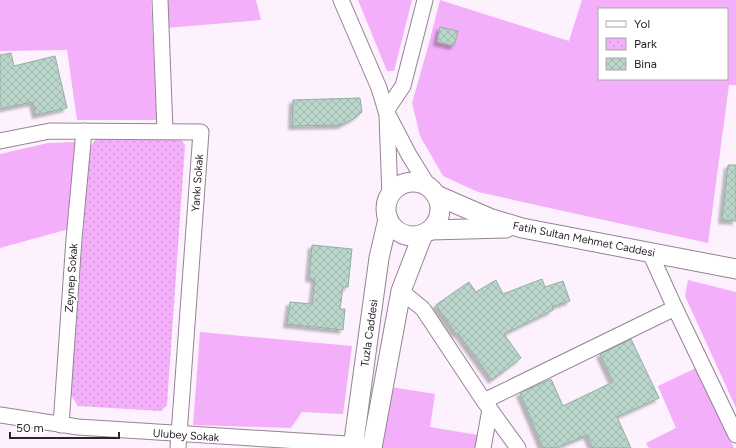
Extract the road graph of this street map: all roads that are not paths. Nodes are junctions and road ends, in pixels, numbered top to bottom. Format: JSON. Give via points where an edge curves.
{"nodes":[{"id":1,"x":160,"y":0,"type":"edge"},
{"id":2,"x":340,"y":0,"type":"edge"},
{"id":3,"x":425,"y":0,"type":"edge"},
{"id":4,"x":386,"y":111,"type":"junction"},
{"id":5,"x":84,"y":131,"type":"junction"},
{"id":6,"x":165,"y":131,"type":"junction"},
{"id":7,"x":0,"y":141,"type":"edge"},
{"id":8,"x":433,"y":192,"type":"junction"},
{"id":9,"x":390,"y":196,"type":"junction"},
{"id":10,"x":388,"y":219,"type":"junction"},
{"id":11,"x":522,"y":228,"type":"junction"},
{"id":12,"x":427,"y":232,"type":"junction"},
{"id":13,"x":650,"y":252,"type":"junction"},
{"id":14,"x":736,"y":269,"type":"edge"},
{"id":15,"x":401,"y":291,"type":"junction"},
{"id":16,"x":675,"y":308,"type":"junction"},
{"id":17,"x":487,"y":405,"type":"junction"},
{"id":18,"x":0,"y":415,"type":"edge"},
{"id":19,"x":60,"y":425,"type":"junction"},
{"id":20,"x":736,"y":436,"type":"edge"},
{"id":21,"x":179,"y":441,"type":"edge"},
{"id":22,"x":353,"y":447,"type":"edge"},
{"id":23,"x":372,"y":447,"type":"edge"},
{"id":24,"x":483,"y":448,"type":"edge"},
{"id":25,"x":518,"y":448,"type":"edge"}],
"edges":[{"from":1,"to":6,"type":"street"},
{"from":2,"to":4,"type":"street","via":[[379,88]]},
{"from":3,"to":4,"type":"street","via":[[402,86]]},
{"from":4,"to":8,"type":"street","via":[[409,155]]},
{"from":4,"to":9,"type":"street"},
{"from":5,"to":6,"type":"street","name":"Yankı Sokak"},
{"from":5,"to":7,"type":"street","name":"Yankı Sokak","via":[[50,131]]},
{"from":5,"to":19,"type":"street","name":"Zeynep Sokak"},
{"from":6,"to":21,"type":"street","name":"Yankı Sokak","via":[[201,132]]},
{"from":8,"to":9,"type":"main road","via":[[424,184],[416,182],[401,185]]},
{"from":8,"to":11,"type":"main road","name":"Fatih Sultan Mehmet Caddesi","via":[[489,218]]},
{"from":8,"to":12,"type":"main road","via":[[440,213]]},
{"from":9,"to":10,"type":"main road","via":[[386,211]]},
{"from":10,"to":12,"type":"main road","via":[[392,226],[406,235],[415,236]]},
{"from":10,"to":22,"type":"main road","name":"Tuzla Caddesi","via":[[379,258]]},
{"from":11,"to":12,"type":"main road"},
{"from":11,"to":13,"type":"main road","name":"Fatih Sultan Mehmet Caddesi"},
{"from":12,"to":15,"type":"main road","name":"Tuzla Caddesi"},
{"from":13,"to":14,"type":"main road","name":"Fatih Sultan Mehmet Caddesi"},
{"from":13,"to":16,"type":"street"},
{"from":15,"to":17,"type":"street","via":[[423,309]]},
{"from":15,"to":23,"type":"main road","name":"Tuzla Caddesi"},
{"from":16,"to":17,"type":"street"},
{"from":16,"to":20,"type":"street"},
{"from":17,"to":24,"type":"street"},
{"from":17,"to":25,"type":"street"},
{"from":18,"to":19,"type":"street","name":"Ulubey Sokak"},
{"from":19,"to":21,"type":"street","name":"Ulubey Sokak"},
{"from":21,"to":22,"type":"street","name":"Ulubey Sokak"},
{"from":22,"to":23,"type":"street","name":"Ulubey Sokak"}]}
